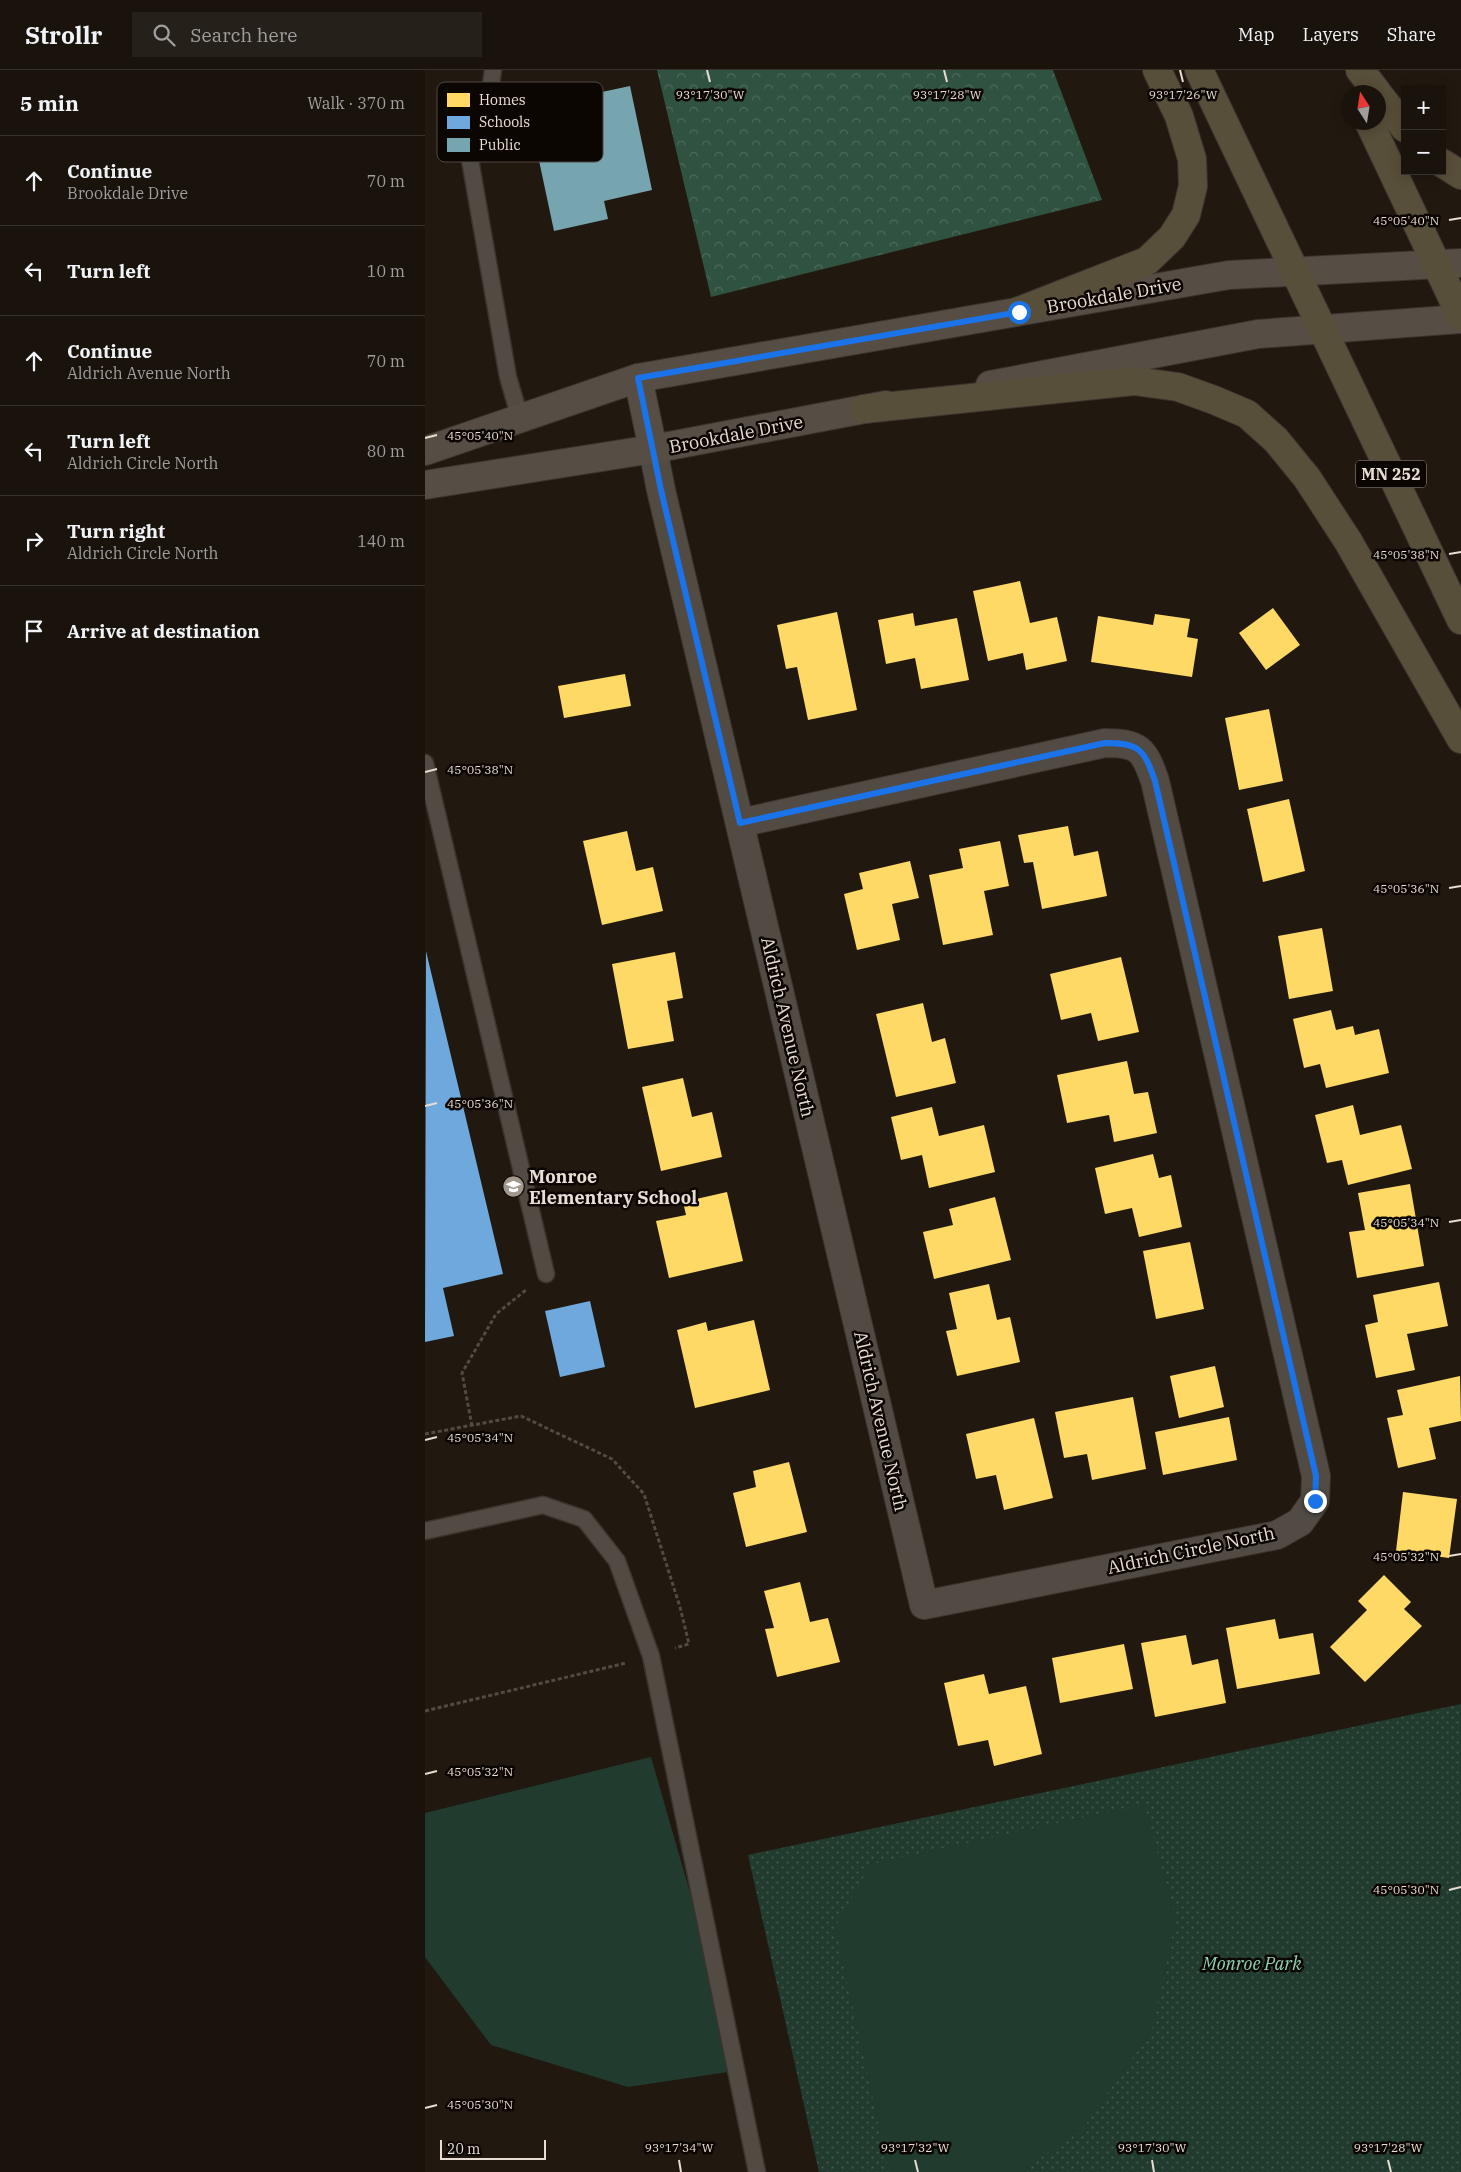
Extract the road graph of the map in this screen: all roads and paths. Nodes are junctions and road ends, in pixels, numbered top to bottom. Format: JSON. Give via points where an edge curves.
{"nodes":[{"id":1,"x":1157,"y":70,"type":"edge"},
{"id":2,"x":1199,"y":70,"type":"edge"},
{"id":3,"x":1344,"y":70,"type":"edge"},
{"id":4,"x":1360,"y":70,"type":"edge"},
{"id":5,"x":1352,"y":85,"type":"edge"},
{"id":6,"x":1371,"y":85,"type":"edge"},
{"id":7,"x":1386,"y":104,"type":"edge"},
{"id":8,"x":1401,"y":123,"type":"edge"},
{"id":9,"x":1374,"y":130,"type":"edge"},
{"id":10,"x":470,"y":162,"type":"edge"},
{"id":11,"x":1446,"y":166,"type":"edge"},
{"id":12,"x":1461,"y":175,"type":"edge"},
{"id":13,"x":1449,"y":263,"type":"edge"},
{"id":14,"x":1293,"y":271,"type":"junction"},
{"id":15,"x":1019,"y":312,"type":"junction"},
{"id":16,"x":1461,"y":318,"type":"edge"},
{"id":17,"x":1320,"y":328,"type":"junction"},
{"id":18,"x":638,"y":378,"type":"junction"},
{"id":19,"x":864,"y":409,"type":"junction"},
{"id":20,"x":520,"y":418,"type":"junction"},
{"id":21,"x":653,"y":449,"type":"junction"},
{"id":22,"x":425,"y":451,"type":"edge"},
{"id":23,"x":425,"y":485,"type":"edge"},
{"id":24,"x":1461,"y":620,"type":"edge"},
{"id":25,"x":1461,"y":739,"type":"edge"},
{"id":26,"x":425,"y":763,"type":"edge"},
{"id":27,"x":740,"y":823,"type":"junction"},
{"id":28,"x":546,"y":1274,"type":"joint"},
{"id":29,"x":472,"y":1426,"type":"dead end"},
{"id":30,"x":425,"y":1531,"type":"edge"},
{"id":31,"x":924,"y":1605,"type":"joint"},
{"id":32,"x":611,"y":1668,"type":"dead end"},
{"id":33,"x":425,"y":1711,"type":"edge"},
{"id":34,"x":757,"y":2172,"type":"edge"}],
"edges":[{"from":1,"to":15,"type":"highway","via":[[1179,116],[1192,159],[1193,186],[1186,215],[1172,237],[1147,261]]},
{"from":2,"to":14,"type":"highway","number":"MN 252"},
{"from":3,"to":5,"type":"highway"},
{"from":4,"to":6,"type":"highway"},
{"from":7,"to":8,"type":"highway"},
{"from":9,"to":13,"type":"highway"},
{"from":10,"to":20,"type":"lane","via":[[509,377]]},
{"from":11,"to":12,"type":"highway"},
{"from":13,"to":14,"type":"street","name":"Brookdale Drive"},
{"from":13,"to":16,"type":"highway"},
{"from":14,"to":15,"type":"street","name":"Brookdale Drive","via":[[1229,275]]},
{"from":14,"to":17,"type":"highway","number":"MN 252"},
{"from":15,"to":18,"type":"street","name":"Brookdale Drive"},
{"from":16,"to":17,"type":"street","name":"Brookdale Drive"},
{"from":17,"to":19,"type":"street","name":"Brookdale Drive","via":[[1258,334]]},
{"from":17,"to":24,"type":"highway","number":"MN 252"},
{"from":18,"to":20,"type":"street","name":"Brookdale Drive"},
{"from":18,"to":21,"type":"street"},
{"from":19,"to":21,"type":"street","name":"Brookdale Drive"},
{"from":19,"to":25,"type":"highway","via":[[1134,382],[1178,387],[1247,414],[1276,440],[1312,486],[1348,541]]},
{"from":20,"to":22,"type":"street","name":"Brookdale Drive"},
{"from":21,"to":23,"type":"street","name":"Brookdale Drive"},
{"from":21,"to":27,"type":"street","name":"Aldrich Avenue North"},
{"from":26,"to":28,"type":"lane"},
{"from":27,"to":31,"type":"street","name":"Aldrich Avenue North"},
{"from":27,"to":31,"type":"street","name":"Aldrich Circle North","via":[[1105,743],[1127,743],[1147,757],[1155,781],[1316,1476],[1315,1501],[1300,1522],[1277,1535]]},
{"from":28,"to":29,"type":"path","via":[[496,1314],[462,1373]]},
{"from":30,"to":34,"type":"lane","via":[[543,1505],[584,1519],[617,1561],[651,1656]]},
{"from":32,"to":33,"type":"path"}]}
